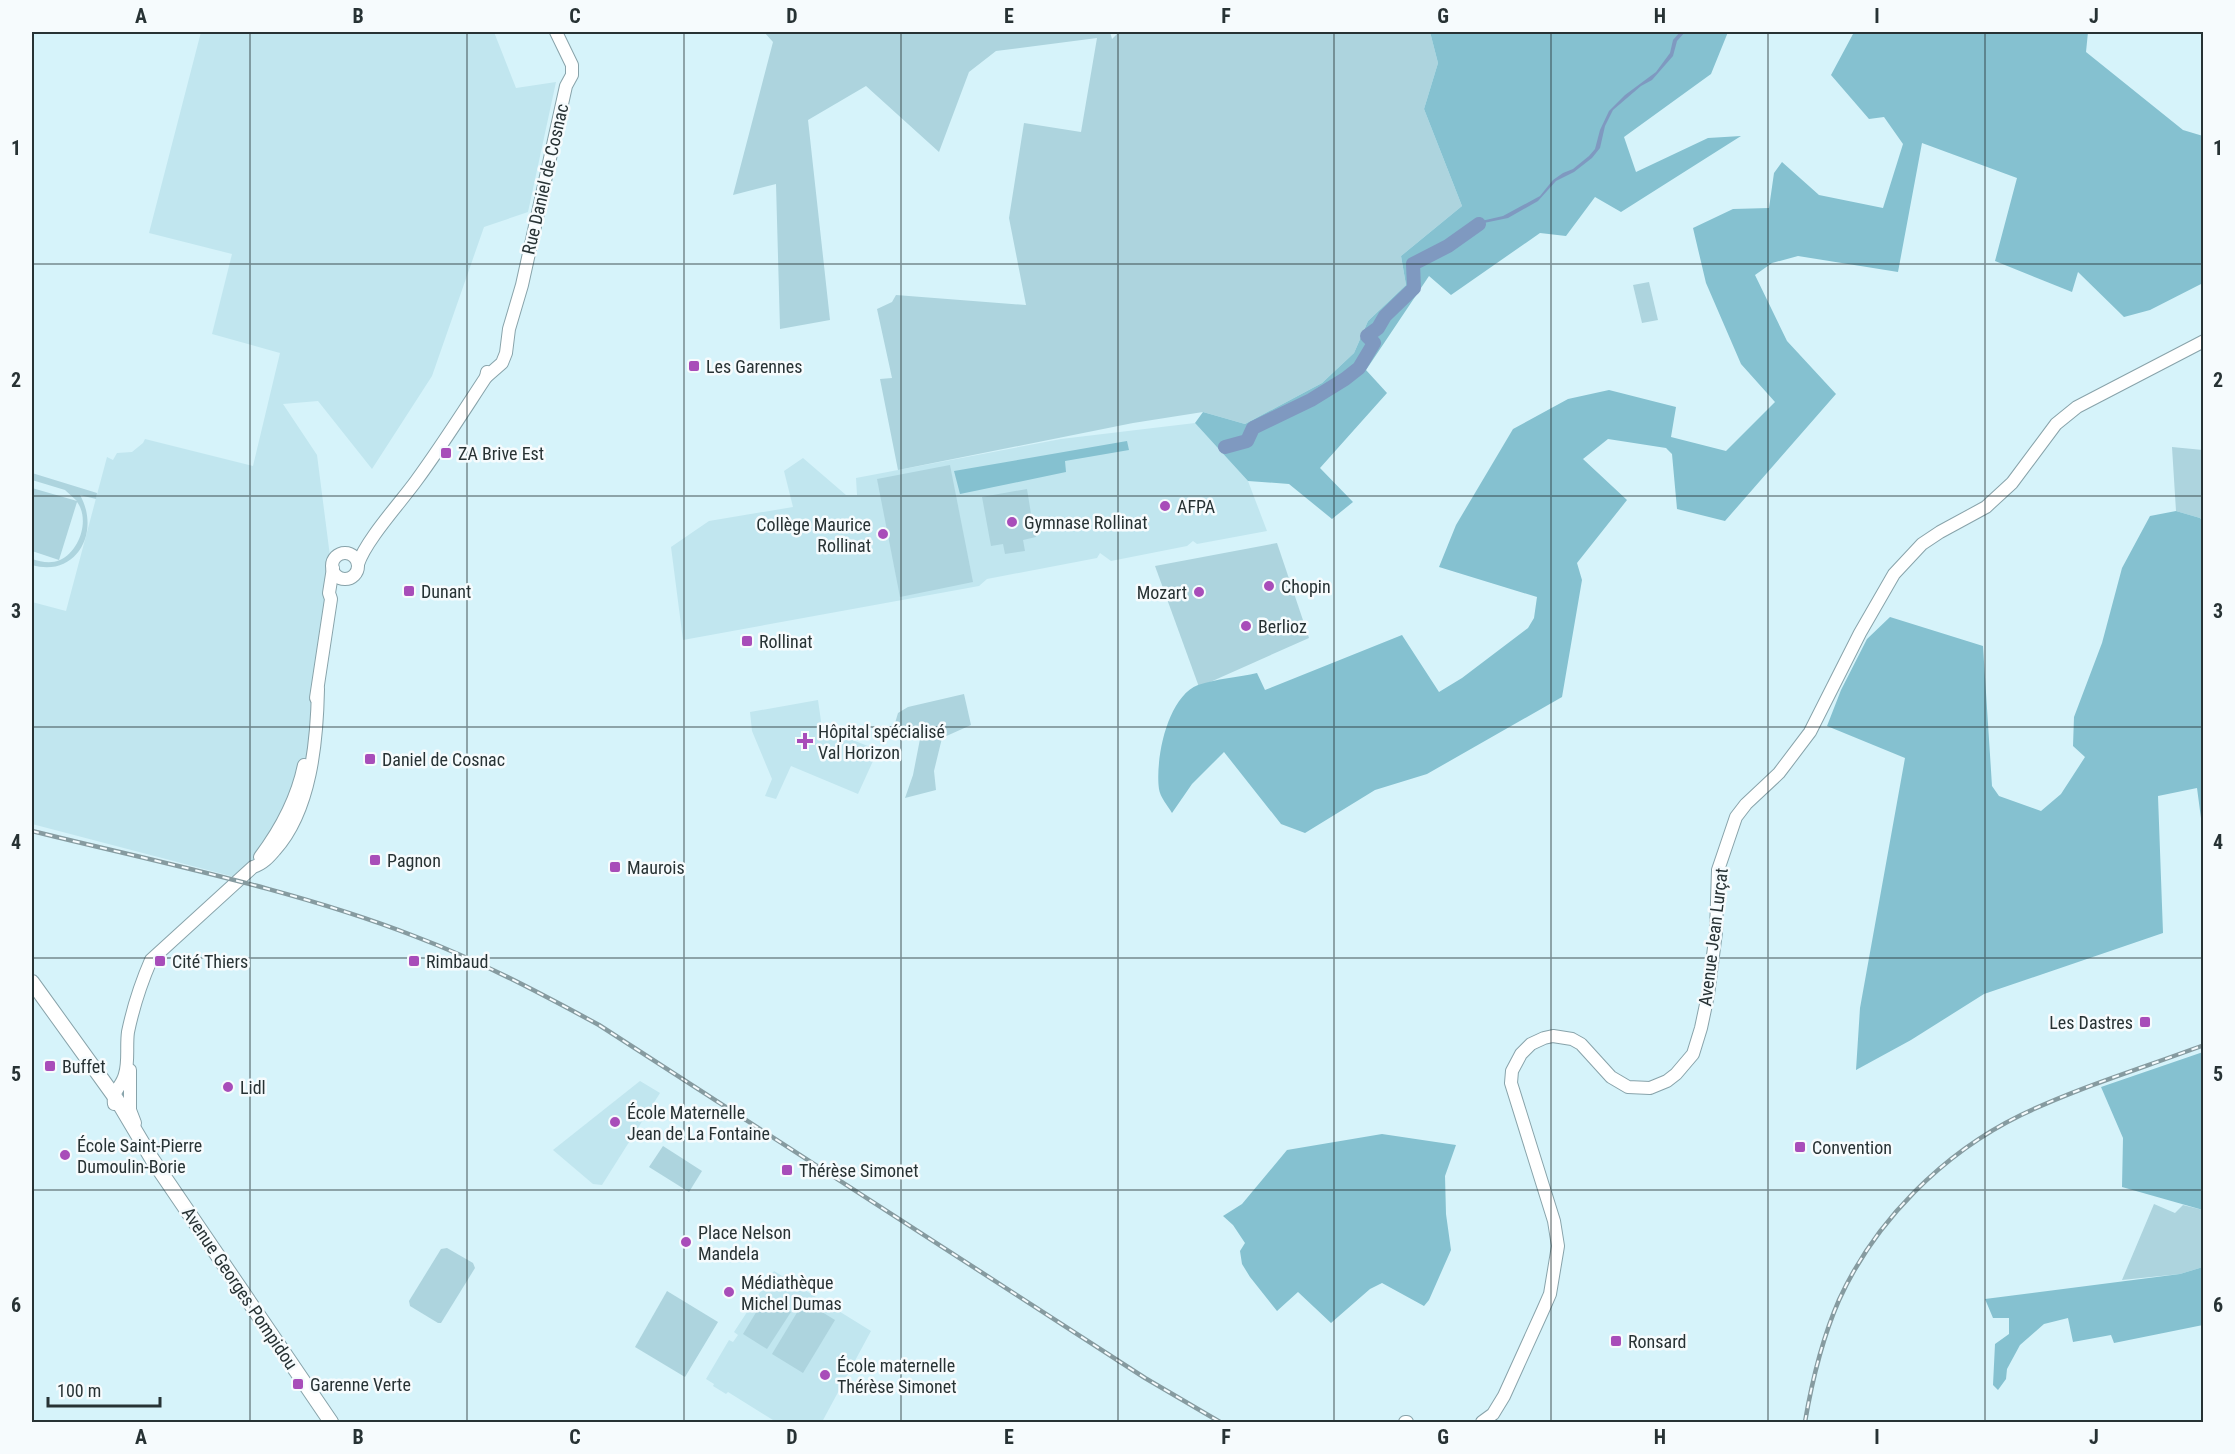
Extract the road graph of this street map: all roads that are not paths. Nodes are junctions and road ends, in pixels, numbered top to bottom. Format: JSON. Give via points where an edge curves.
{"nodes":[{"id":1,"x":556,"y":32,"type":"edge"},
{"id":2,"x":2204,"y":341,"type":"edge"},
{"id":3,"x":365,"y":549,"type":"junction"},
{"id":4,"x":348,"y":554,"type":"junction"},
{"id":5,"x":358,"y":564,"type":"junction"},
{"id":6,"x":333,"y":568,"type":"junction"},
{"id":7,"x":349,"y":578,"type":"junction"},
{"id":8,"x":331,"y":599,"type":"junction"},
{"id":9,"x":318,"y":689,"type":"junction"},
{"id":10,"x":312,"y":721,"type":"junction"},
{"id":11,"x":306,"y":790,"type":"junction"},
{"id":12,"x":292,"y":801,"type":"junction"},
{"id":13,"x":277,"y":848,"type":"junction"},
{"id":14,"x":254,"y":867,"type":"junction"},
{"id":15,"x":32,"y":982,"type":"edge"},
{"id":16,"x":54,"y":1015,"type":"junction"},
{"id":17,"x":68,"y":1042,"type":"junction"},
{"id":18,"x":127,"y":1052,"type":"junction"},
{"id":19,"x":112,"y":1091,"type":"junction"},
{"id":20,"x":331,"y":1422,"type":"edge"},
{"id":21,"x":1482,"y":1422,"type":"edge"}],
"edges":[{"from":1,"to":3,"type":"street","name":"Rue Daniel de Cosnac","via":[[567,68],[566,86],[502,363],[486,377]]},
{"from":2,"to":21,"type":"street","name":"Avenue Jean Lurçat","via":[[2077,406],[2056,424],[2012,483],[1986,507],[1940,532],[1907,558],[1874,606],[1810,732],[1779,773],[1736,817],[1718,870],[1716,932],[1701,1028],[1693,1054],[1676,1074],[1650,1088],[1628,1087],[1611,1077],[1581,1044],[1563,1036],[1538,1040],[1516,1060],[1511,1083],[1554,1221],[1558,1246],[1550,1294],[1500,1402]]},
{"from":3,"to":4,"type":"street"},
{"from":3,"to":5,"type":"street","name":"Rue Daniel de Cosnac"},
{"from":4,"to":5,"type":"street"},
{"from":4,"to":6,"type":"street","via":[[337,556]]},
{"from":5,"to":7,"type":"street","via":[[356,573]]},
{"from":6,"to":7,"type":"street","via":[[340,578]]},
{"from":6,"to":8,"type":"street"},
{"from":7,"to":8,"type":"street"},
{"from":8,"to":9,"type":"street"},
{"from":9,"to":10,"type":"street"},
{"from":9,"to":11,"type":"street","via":[[318,723]]},
{"from":10,"to":11,"type":"street"},
{"from":10,"to":12,"type":"street"},
{"from":11,"to":13,"type":"street"},
{"from":12,"to":13,"type":"street","via":[[293,812]]},
{"from":12,"to":14,"type":"street","via":[[280,828]]},
{"from":13,"to":14,"type":"street"},
{"from":14,"to":18,"type":"street","via":[[151,960],[137,996]]},
{"from":15,"to":16,"type":"main road","name":"Avenue Georges Pompidou"},
{"from":16,"to":17,"type":"main road","name":"Avenue Georges Pompidou"},
{"from":16,"to":19,"type":"main road","name":"Avenue Georges Pompidou"},
{"from":17,"to":19,"type":"main road","name":"Avenue Georges Pompidou"},
{"from":17,"to":19,"type":"main road","name":"Avenue Georges Pompidou"},
{"from":18,"to":19,"type":"street"},
{"from":18,"to":19,"type":"street","via":[[126,1072]]},
{"from":19,"to":20,"type":"main road","name":"Avenue Georges Pompidou","via":[[146,1148]]}]}
